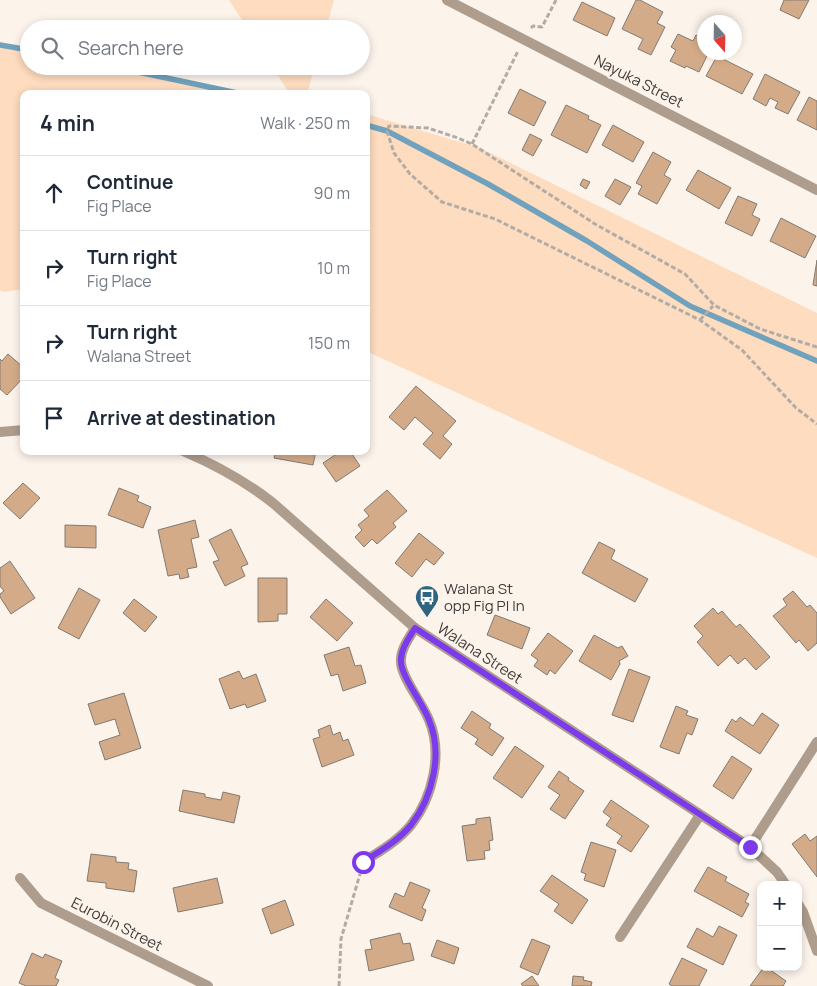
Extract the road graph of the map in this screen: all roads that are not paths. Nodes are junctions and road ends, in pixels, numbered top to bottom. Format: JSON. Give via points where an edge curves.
{"nodes":[{"id":1,"x":447,"y":0,"type":"edge"},
{"id":2,"x":817,"y":190,"type":"edge"},
{"id":3,"x":20,"y":430,"type":"edge"},
{"id":4,"x":0,"y":432,"type":"edge"},
{"id":5,"x":192,"y":455,"type":"edge"},
{"id":6,"x":415,"y":628,"type":"junction"},
{"id":7,"x":817,"y":742,"type":"edge"},
{"id":8,"x":700,"y":815,"type":"junction"},
{"id":9,"x":750,"y":847,"type":"junction"},
{"id":10,"x":363,"y":862,"type":"road end"},
{"id":11,"x":20,"y":878,"type":"dead end"},
{"id":12,"x":783,"y":881,"type":"edge"},
{"id":13,"x":802,"y":910,"type":"edge"},
{"id":14,"x":620,"y":937,"type":"dead end"},
{"id":15,"x":817,"y":951,"type":"edge"},
{"id":16,"x":208,"y":986,"type":"edge"}],
"edges":[{"from":1,"to":2,"type":"street","name":"Nayuka Street"},
{"from":3,"to":4,"type":"street"},
{"from":5,"to":6,"type":"street","name":"Walana Street","via":[[230,473],[273,503]]},
{"from":6,"to":8,"type":"street","name":"Walana Street"},
{"from":6,"to":10,"type":"street","via":[[400,660],[402,672],[430,721],[435,758],[432,781],[424,804],[411,825],[392,843]]},
{"from":7,"to":9,"type":"street"},
{"from":8,"to":9,"type":"street","name":"Walana Street"},
{"from":8,"to":14,"type":"street"},
{"from":9,"to":12,"type":"street","name":"Walana Street"},
{"from":11,"to":16,"type":"street","name":"Eurobin Street","via":[[41,903]]},
{"from":13,"to":15,"type":"street"}]}
